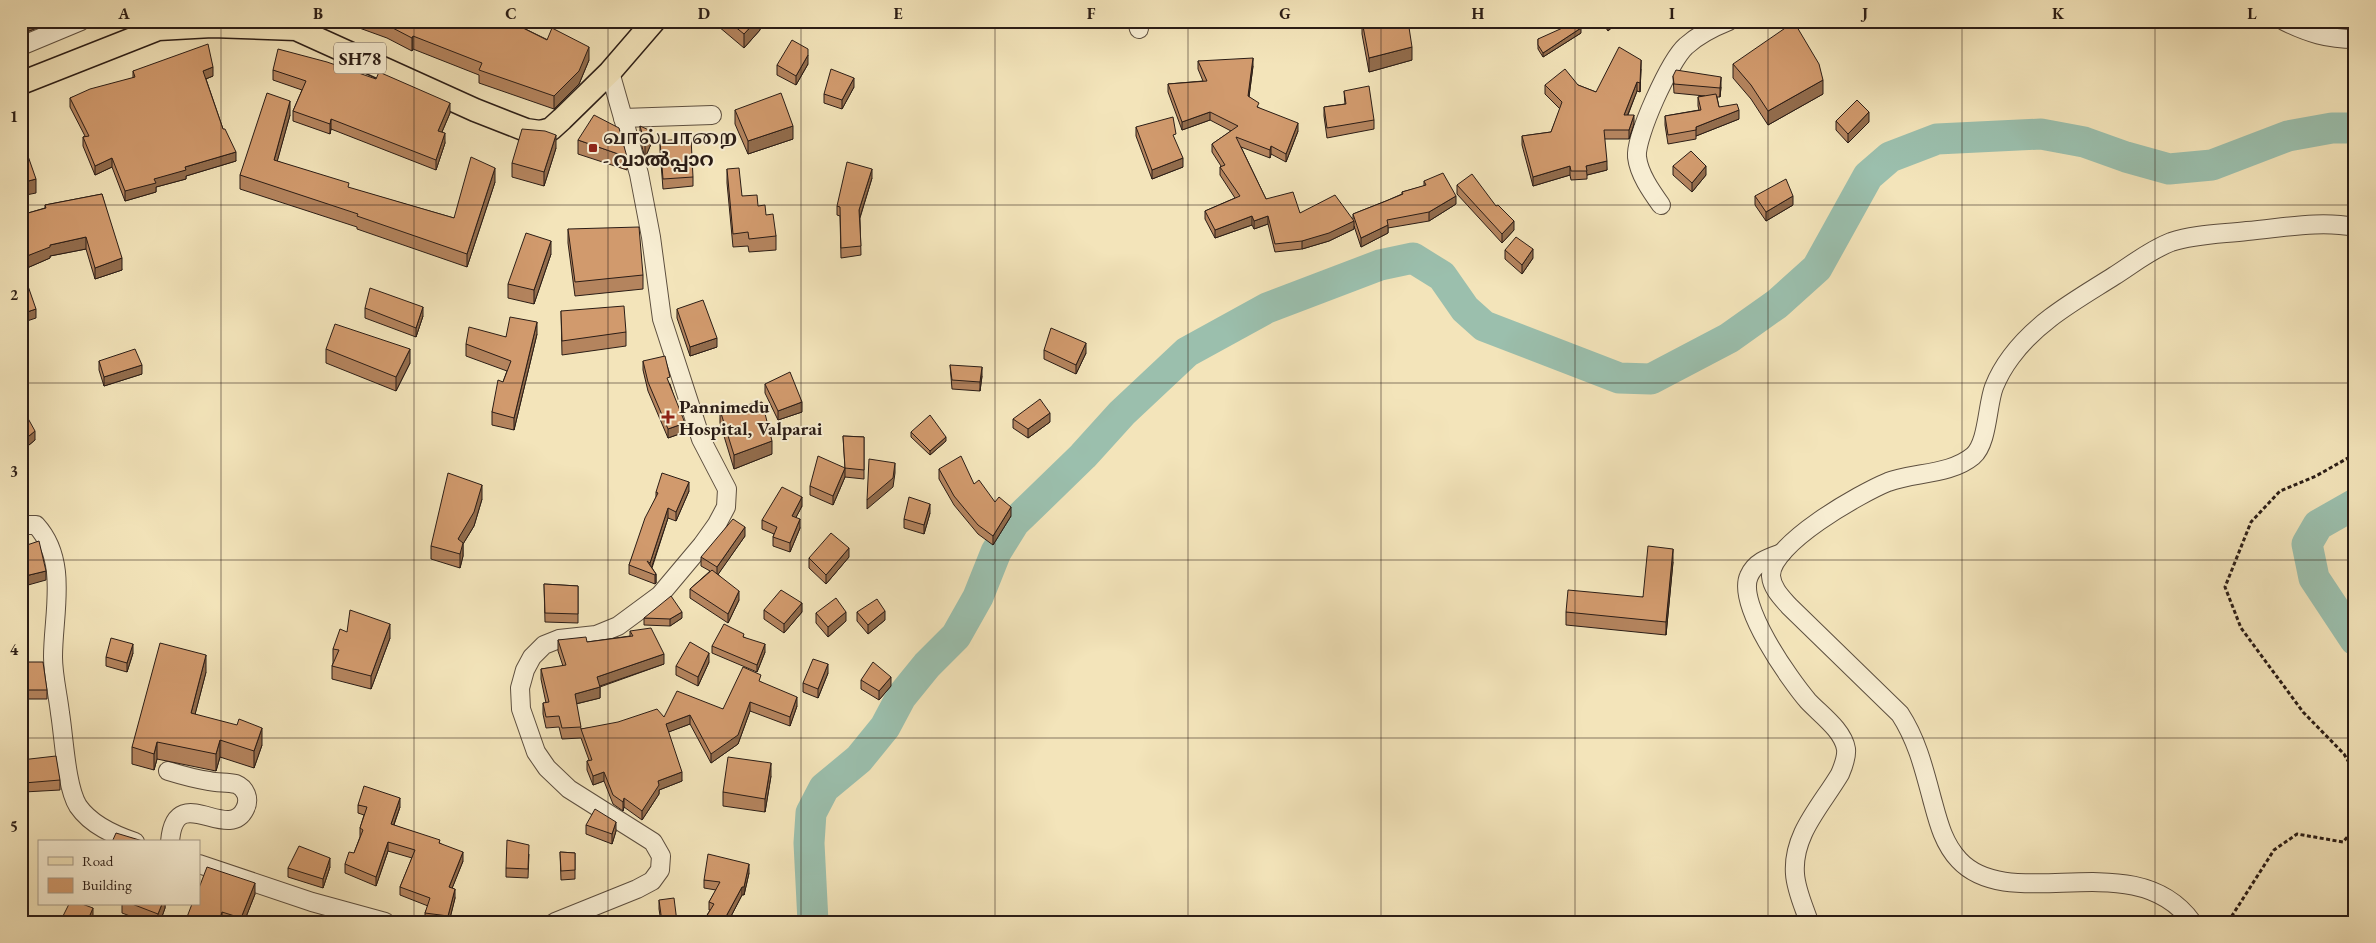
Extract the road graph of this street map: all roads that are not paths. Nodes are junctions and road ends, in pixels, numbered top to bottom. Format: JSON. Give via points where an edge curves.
{"nodes":[{"id":1,"x":81,"y":21,"type":"edge"},
{"id":2,"x":654,"y":21,"type":"edge"},
{"id":3,"x":1729,"y":21,"type":"edge"},
{"id":4,"x":2284,"y":21,"type":"edge"},
{"id":5,"x":2355,"y":39,"type":"edge"},
{"id":6,"x":21,"y":46,"type":"edge"},
{"id":7,"x":610,"y":72,"type":"junction"},
{"id":8,"x":21,"y":82,"type":"edge"},
{"id":9,"x":712,"y":115,"type":"dead end"},
{"id":10,"x":623,"y":118,"type":"junction"},
{"id":11,"x":1661,"y":205,"type":"dead end"},
{"id":12,"x":2355,"y":228,"type":"edge"},
{"id":13,"x":21,"y":525,"type":"edge"},
{"id":14,"x":1782,"y":553,"type":"junction"},
{"id":15,"x":168,"y":771,"type":"dead end"},
{"id":16,"x":129,"y":840,"type":"edge"},
{"id":17,"x":170,"y":840,"type":"edge"},
{"id":18,"x":200,"y":864,"type":"edge"},
{"id":19,"x":385,"y":922,"type":"edge"},
{"id":20,"x":555,"y":922,"type":"edge"},
{"id":21,"x":1809,"y":922,"type":"edge"},
{"id":22,"x":2192,"y":922,"type":"edge"}],
"edges":[{"from":1,"to":6,"type":"street"},
{"from":2,"to":7,"type":"main road","number":"SH78"},
{"from":3,"to":11,"type":"street","via":[[1685,47],[1666,75],[1643,131],[1637,157],[1642,173]]},
{"from":4,"to":5,"type":"street","via":[[2311,34]]},
{"from":7,"to":8,"type":"main road","number":"SH78","via":[[551,129],[540,132],[526,130],[475,110],[296,29],[212,26],[158,29]]},
{"from":7,"to":10,"type":"street"},
{"from":9,"to":10,"type":"street"},
{"from":10,"to":20,"type":"street","via":[[639,174],[662,319],[701,439],[726,490],[726,507],[702,545],[660,595],[618,626],[596,635],[559,639],[544,646],[532,657],[525,670],[520,688],[521,709],[536,752],[547,768],[569,789],[653,842],[661,856],[660,870],[652,881]]},
{"from":12,"to":14,"type":"street","via":[[2316,224],[2193,237],[2171,242],[2150,252],[2031,334],[2012,356],[1994,387],[1981,441],[1975,454],[1964,463],[1889,482],[1863,494],[1811,528]]},
{"from":13,"to":16,"type":"street","via":[[36,525],[44,534],[54,558],[53,659],[64,748],[78,806],[96,824]]},
{"from":14,"to":21,"type":"street","via":[[1760,563],[1748,578],[1751,610],[1790,678],[1837,732],[1846,748],[1840,774],[1799,840],[1795,857],[1795,876]]},
{"from":14,"to":22,"type":"street","via":[[1771,575],[1774,587],[1833,651],[1900,714],[1917,748],[1948,847],[1960,862],[1980,875],[2003,881],[2112,883],[2148,889],[2185,912]]},
{"from":15,"to":17,"type":"street","via":[[210,782],[235,784],[243,788],[247,796],[247,806],[235,820],[221,820],[193,812],[182,814],[172,828]]},
{"from":18,"to":19,"type":"street","via":[[312,902]]}]}
